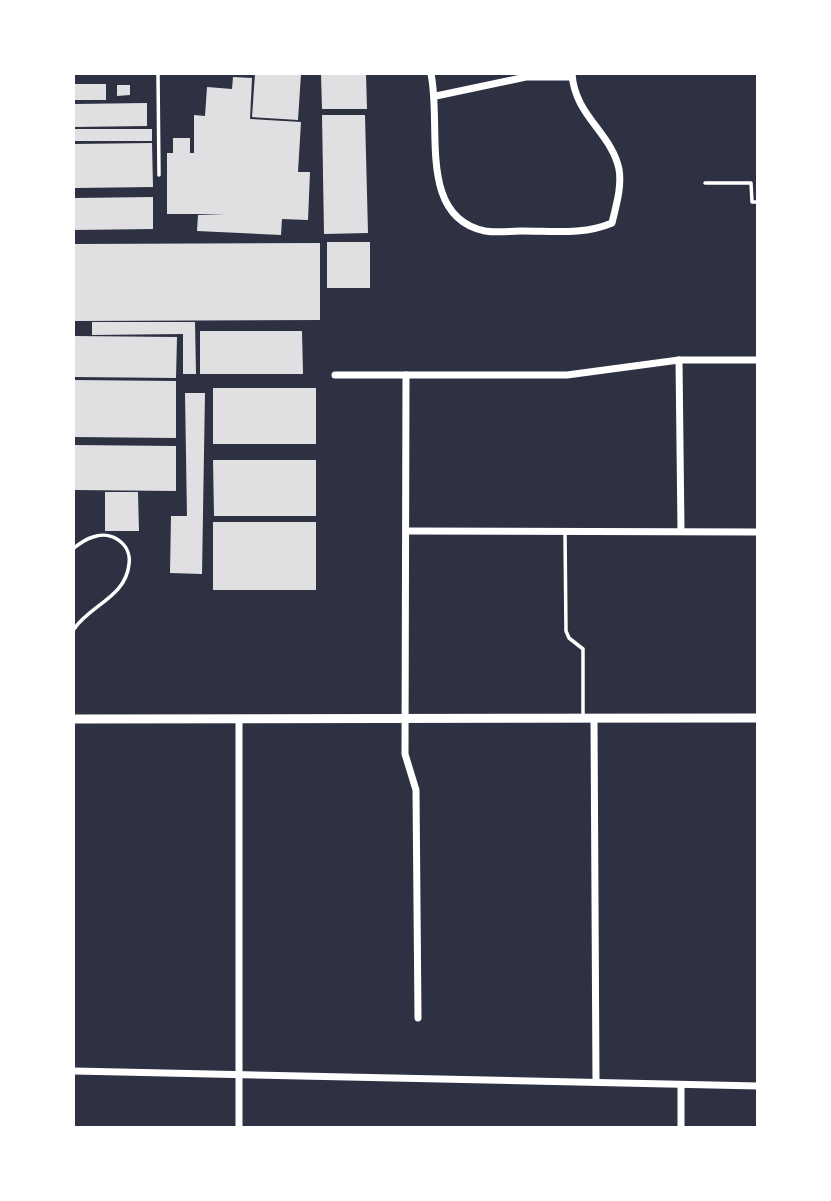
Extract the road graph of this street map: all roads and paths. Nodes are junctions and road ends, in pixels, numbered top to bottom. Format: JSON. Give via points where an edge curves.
{"nodes":[{"id":1,"x":158,"y":74,"type":"edge"},
{"id":2,"x":431,"y":74,"type":"edge"},
{"id":3,"x":572,"y":75,"type":"edge"},
{"id":4,"x":436,"y":96,"type":"junction"},
{"id":5,"x":159,"y":175,"type":"dead end"},
{"id":6,"x":705,"y":183,"type":"dead end"},
{"id":7,"x":758,"y":202,"type":"edge"},
{"id":8,"x":679,"y":360,"type":"junction"},
{"id":9,"x":758,"y":360,"type":"edge"},
{"id":10,"x":335,"y":375,"type":"dead end"},
{"id":11,"x":406,"y":375,"type":"junction"},
{"id":12,"x":406,"y":531,"type":"junction"},
{"id":13,"x":565,"y":531,"type":"junction"},
{"id":14,"x":681,"y":531,"type":"junction"},
{"id":15,"x":758,"y":532,"type":"edge"},
{"id":16,"x":74,"y":548,"type":"edge"},
{"id":17,"x":74,"y":629,"type":"edge"},
{"id":18,"x":758,"y":718,"type":"edge"},
{"id":19,"x":74,"y":719,"type":"edge"},
{"id":20,"x":239,"y":719,"type":"junction"},
{"id":21,"x":405,"y":719,"type":"junction"},
{"id":22,"x":583,"y":719,"type":"junction"},
{"id":23,"x":594,"y":719,"type":"junction"},
{"id":24,"x":418,"y":1018,"type":"dead end"},
{"id":25,"x":74,"y":1071,"type":"edge"},
{"id":26,"x":240,"y":1074,"type":"junction"},
{"id":27,"x":596,"y":1082,"type":"junction"},
{"id":28,"x":681,"y":1086,"type":"junction"},
{"id":29,"x":758,"y":1086,"type":"edge"},
{"id":30,"x":239,"y":1128,"type":"edge"},
{"id":31,"x":681,"y":1128,"type":"edge"}],
"edges":[{"from":1,"to":5,"type":"lane"},
{"from":2,"to":4,"type":"street"},
{"from":3,"to":4,"type":"street","via":[[526,77]]},
{"from":3,"to":4,"type":"street","via":[[579,104],[610,145],[619,170],[612,223],[593,231],[484,231],[452,216],[438,187]]},
{"from":6,"to":7,"type":"lane","via":[[751,184],[752,202]]},
{"from":8,"to":9,"type":"street"},
{"from":8,"to":11,"type":"street","via":[[567,375]]},
{"from":8,"to":14,"type":"street"},
{"from":10,"to":11,"type":"street"},
{"from":11,"to":12,"type":"street"},
{"from":12,"to":13,"type":"street"},
{"from":12,"to":21,"type":"street"},
{"from":13,"to":14,"type":"street"},
{"from":13,"to":22,"type":"lane","via":[[566,631],[583,649]]},
{"from":14,"to":15,"type":"street"},
{"from":16,"to":17,"type":"lane","via":[[94,536],[115,537],[125,545],[130,561],[117,591]]},
{"from":18,"to":23,"type":"street"},
{"from":19,"to":20,"type":"street"},
{"from":20,"to":21,"type":"street"},
{"from":20,"to":26,"type":"street"},
{"from":21,"to":22,"type":"street"},
{"from":21,"to":24,"type":"street","via":[[405,754],[416,790]]},
{"from":22,"to":23,"type":"street"},
{"from":23,"to":27,"type":"street"},
{"from":25,"to":26,"type":"street"},
{"from":26,"to":27,"type":"street"},
{"from":26,"to":30,"type":"street"},
{"from":27,"to":28,"type":"street"},
{"from":28,"to":29,"type":"street"},
{"from":28,"to":31,"type":"street"}]}
